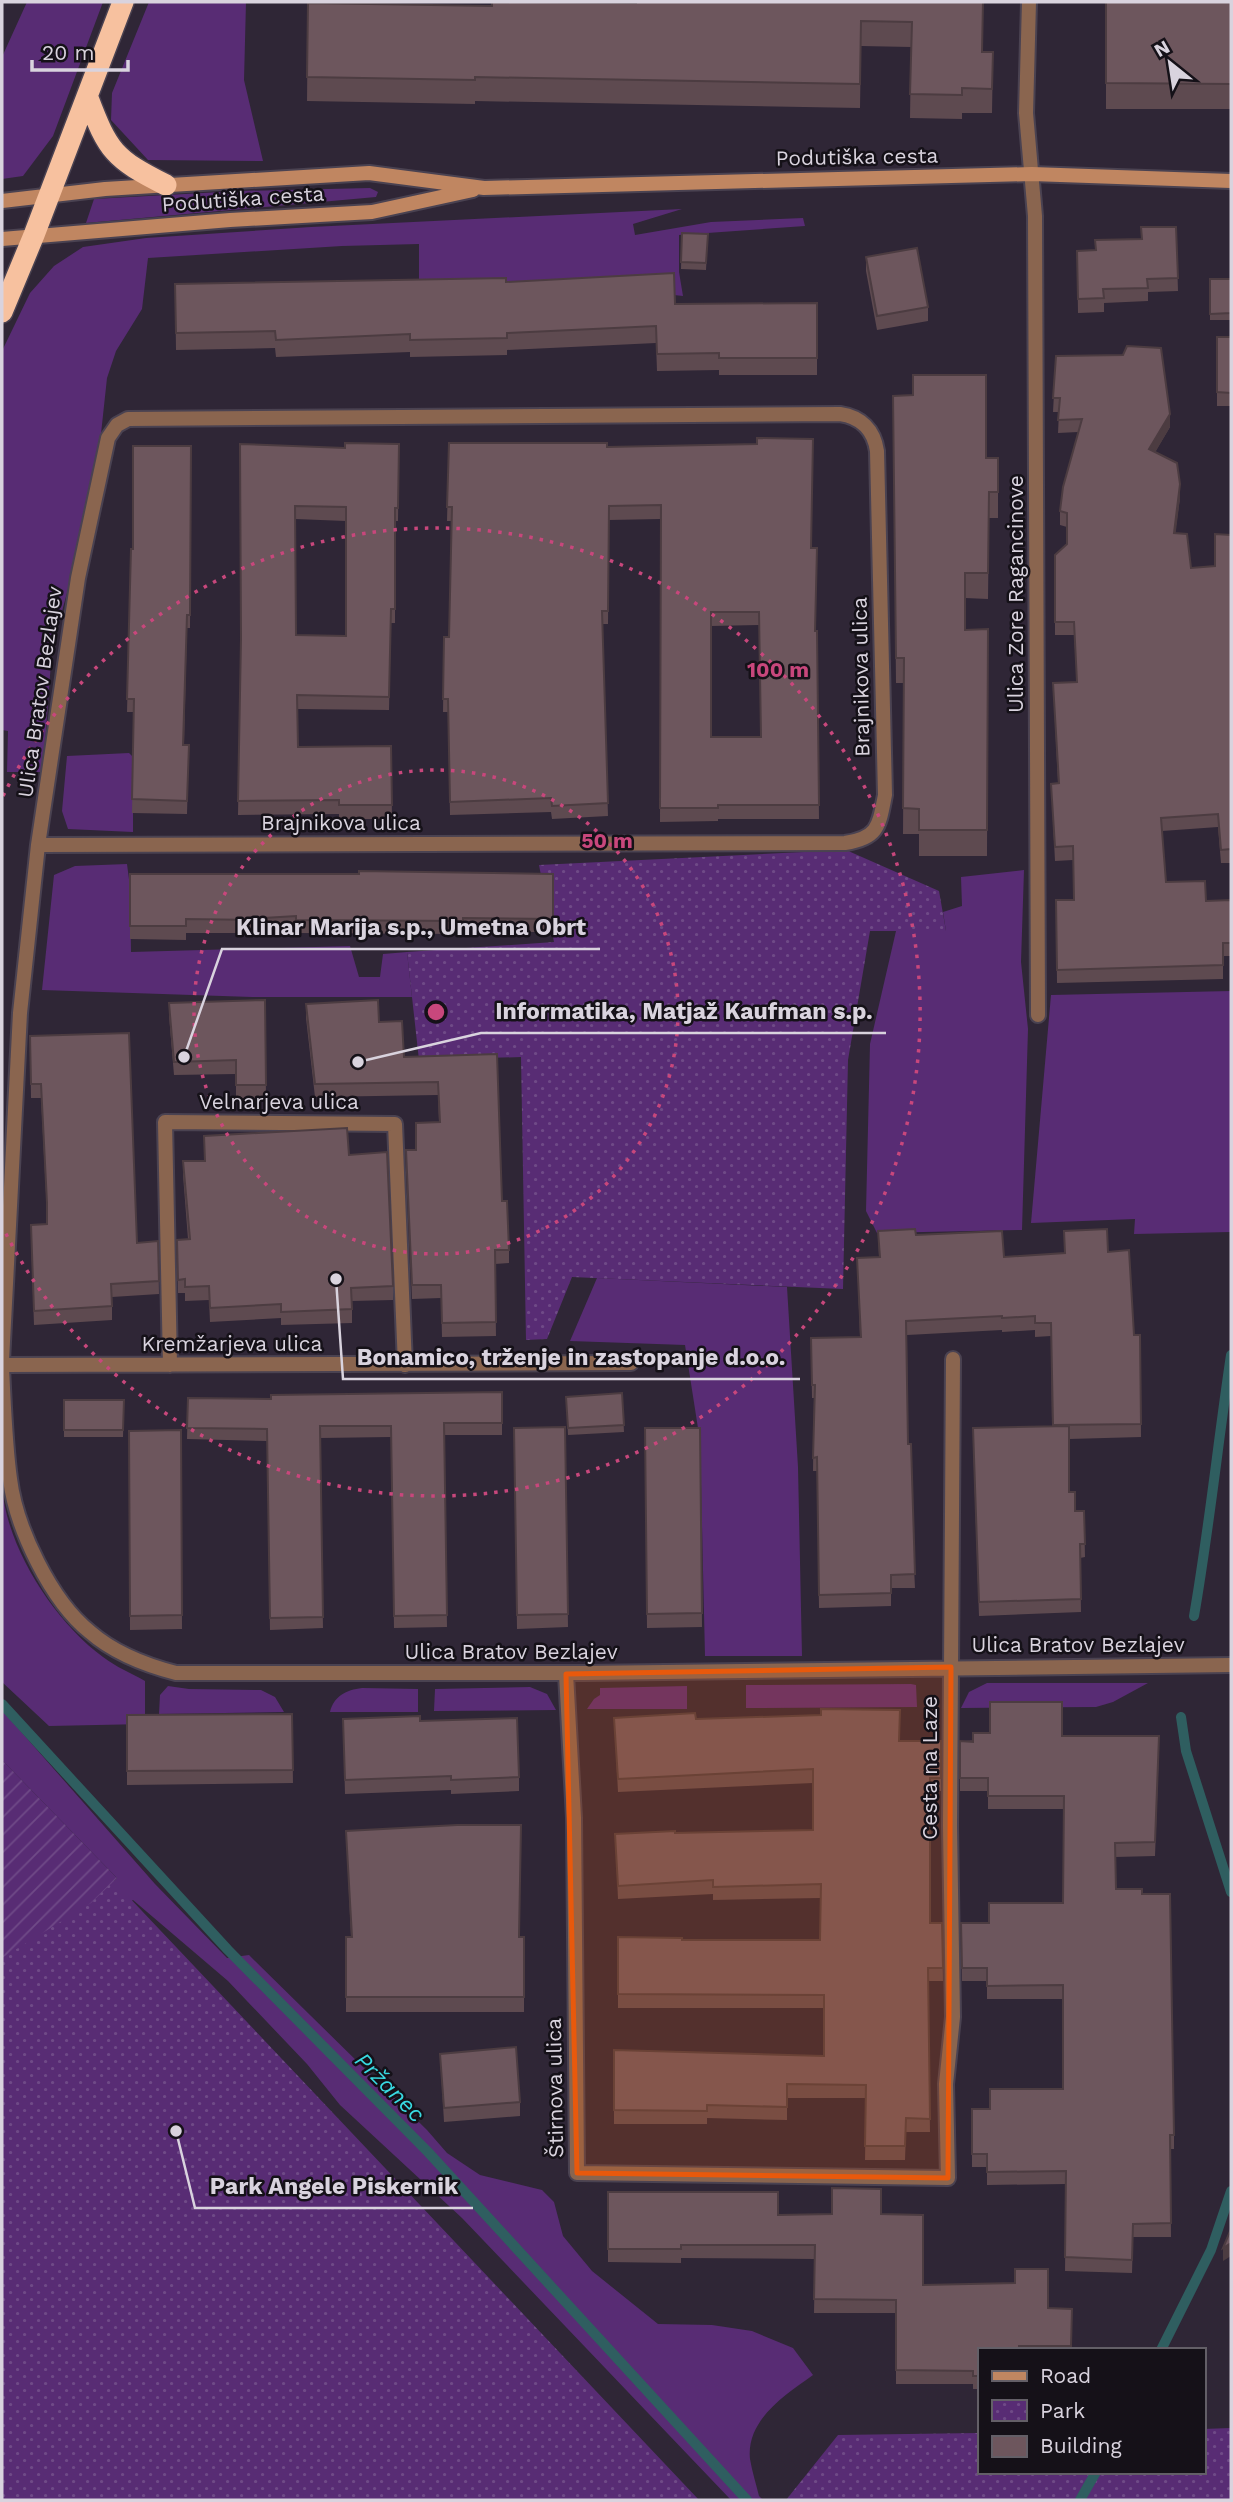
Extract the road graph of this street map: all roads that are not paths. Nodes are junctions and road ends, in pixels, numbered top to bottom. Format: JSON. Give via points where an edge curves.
{"nodes":[{"id":1,"x":123,"y":2,"type":"edge"},
{"id":2,"x":1029,"y":2,"type":"edge"},
{"id":3,"x":88,"y":98,"type":"junction"},
{"id":4,"x":1032,"y":174,"type":"junction"},
{"id":5,"x":1231,"y":181,"type":"edge"},
{"id":6,"x":166,"y":185,"type":"junction"},
{"id":7,"x":484,"y":188,"type":"junction"},
{"id":8,"x":50,"y":196,"type":"junction"},
{"id":9,"x":2,"y":201,"type":"edge"},
{"id":10,"x":34,"y":235,"type":"junction"},
{"id":11,"x":6,"y":239,"type":"edge"},
{"id":12,"x":2,"y":312,"type":"edge"},
{"id":13,"x":128,"y":419,"type":"joint"},
{"id":14,"x":38,"y":845,"type":"junction"},
{"id":15,"x":1038,"y":1015,"type":"dead end"},
{"id":16,"x":953,"y":1359,"type":"dead end"},
{"id":17,"x":631,"y":1363,"type":"dead end"},
{"id":18,"x":2,"y":1364,"type":"edge"},
{"id":19,"x":170,"y":1365,"type":"junction"},
{"id":20,"x":405,"y":1365,"type":"junction"},
{"id":21,"x":1231,"y":1665,"type":"edge"},
{"id":22,"x":951,"y":1667,"type":"junction"},
{"id":23,"x":566,"y":1674,"type":"junction"},
{"id":24,"x":948,"y":2178,"type":"joint"}],
"edges":[{"from":1,"to":3,"type":"highway"},
{"from":2,"to":4,"type":"street","name":"Ulica Zore Ragancinove","via":[[1026,113]]},
{"from":3,"to":6,"type":"highway","via":[[111,150]]},
{"from":3,"to":8,"type":"highway"},
{"from":4,"to":5,"type":"main road","name":"Podutiška cesta"},
{"from":4,"to":7,"type":"main road","name":"Podutiška cesta"},
{"from":4,"to":15,"type":"street","name":"Ulica Zore Ragancinove"},
{"from":6,"to":7,"type":"main road","name":"Podutiška cesta","via":[[369,173]]},
{"from":6,"to":8,"type":"main road","name":"Podutiška cesta"},
{"from":7,"to":10,"type":"main road","name":"Podutiška cesta","via":[[372,212]]},
{"from":8,"to":9,"type":"main road","name":"Podutiška cesta"},
{"from":8,"to":10,"type":"highway"},
{"from":10,"to":11,"type":"main road","name":"Podutiška cesta"},
{"from":10,"to":12,"type":"highway"},
{"from":13,"to":14,"type":"street","name":"Ulica Bratov Bezlajev","via":[[108,438],[78,578]]},
{"from":13,"to":14,"type":"street","name":"Brajnikova ulica","via":[[851,415],[869,429],[877,451],[885,795],[880,822],[863,841],[845,843]]},
{"from":14,"to":18,"type":"street","name":"Ulica Bratov Bezlajev","via":[[20,1013]]},
{"from":16,"to":22,"type":"street","name":"Cesta na Laze"},
{"from":17,"to":20,"type":"street","name":"Kremžarjeva ulica"},
{"from":18,"to":19,"type":"street","name":"Kremžarjeva ulica"},
{"from":18,"to":23,"type":"street","name":"Ulica Bratov Bezlajev","via":[[10,1481],[22,1530],[52,1589],[89,1632],[124,1655],[176,1673]]},
{"from":19,"to":20,"type":"street","name":"Kremžarjeva ulica"},
{"from":19,"to":20,"type":"street","name":"Velnarjeva ulica","via":[[165,1122],[395,1124]]},
{"from":21,"to":22,"type":"street","name":"Ulica Bratov Bezlajev"},
{"from":22,"to":23,"type":"street","name":"Ulica Bratov Bezlajev"},
{"from":22,"to":24,"type":"street","name":"Cesta na Laze","via":[[953,2017],[946,2084]]},
{"from":23,"to":24,"type":"street","name":"Štirnova ulica","via":[[573,1818],[577,2173]]}]}
